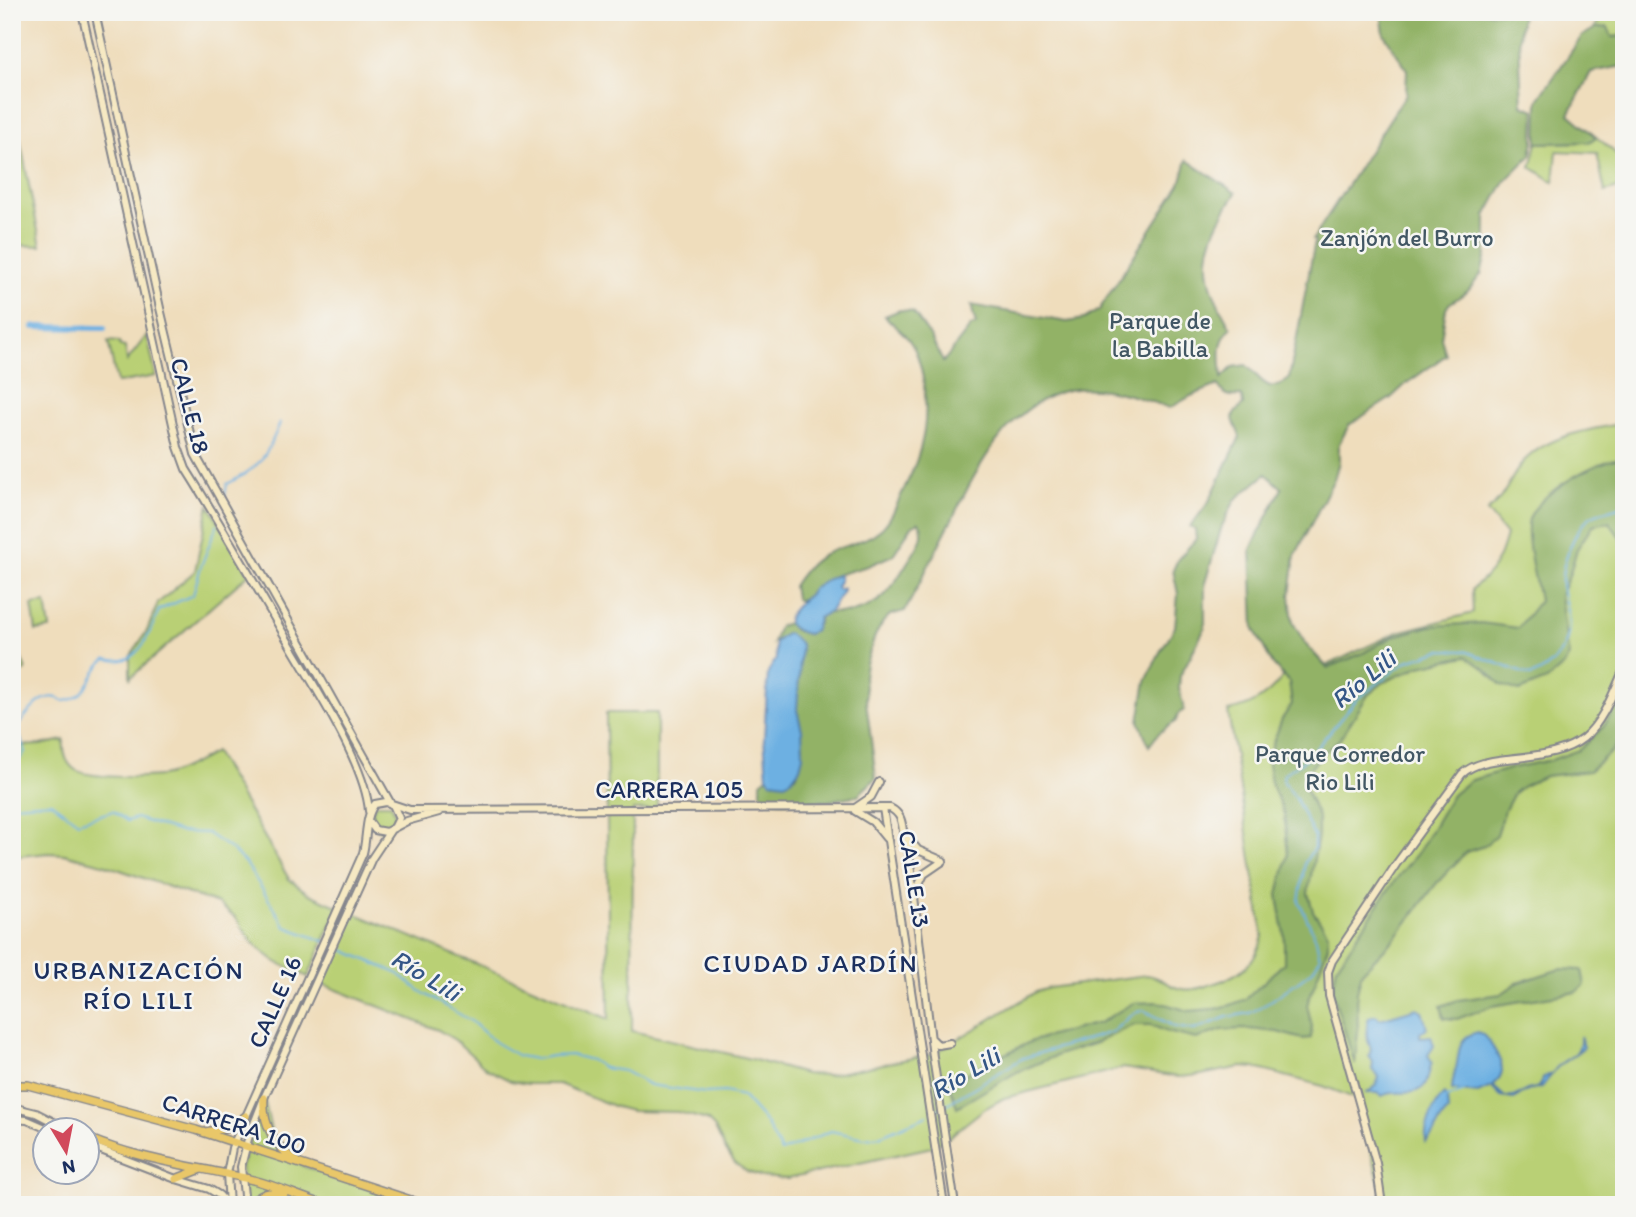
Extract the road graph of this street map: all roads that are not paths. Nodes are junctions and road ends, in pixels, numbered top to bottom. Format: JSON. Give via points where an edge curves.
{"nodes":[{"id":1,"x":82,"y":12,"type":"edge"},
{"id":2,"x":95,"y":12,"type":"edge"},
{"id":3,"x":1624,"y":669,"type":"edge"},
{"id":4,"x":879,"y":782,"type":"dead end"},
{"id":5,"x":393,"y":805,"type":"junction"},
{"id":6,"x":883,"y":808,"type":"junction"},
{"id":7,"x":454,"y":810,"type":"junction"},
{"id":8,"x":849,"y":810,"type":"junction"},
{"id":9,"x":369,"y":815,"type":"junction"},
{"id":10,"x":391,"y":830,"type":"junction"},
{"id":11,"x":888,"y":843,"type":"junction"},
{"id":12,"x":908,"y":848,"type":"junction"},
{"id":13,"x":901,"y":864,"type":"junction"},
{"id":14,"x":915,"y":900,"type":"junction"},
{"id":15,"x":931,"y":1038,"type":"junction"},
{"id":16,"x":950,"y":1043,"type":"dead end"},
{"id":17,"x":12,"y":1084,"type":"edge"},
{"id":18,"x":264,"y":1097,"type":"junction"},
{"id":19,"x":12,"y":1107,"type":"edge"},
{"id":20,"x":42,"y":1116,"type":"edge"},
{"id":21,"x":246,"y":1116,"type":"junction"},
{"id":22,"x":12,"y":1119,"type":"edge"},
{"id":23,"x":32,"y":1122,"type":"edge"},
{"id":24,"x":196,"y":1130,"type":"junction"},
{"id":25,"x":102,"y":1143,"type":"edge"},
{"id":26,"x":234,"y":1143,"type":"junction"},
{"id":27,"x":245,"y":1147,"type":"junction"},
{"id":28,"x":102,"y":1150,"type":"edge"},
{"id":29,"x":303,"y":1166,"type":"junction"},
{"id":30,"x":201,"y":1168,"type":"junction"},
{"id":31,"x":227,"y":1174,"type":"junction"},
{"id":32,"x":241,"y":1177,"type":"junction"},
{"id":33,"x":176,"y":1179,"type":"junction"},
{"id":34,"x":313,"y":1201,"type":"junction"},
{"id":35,"x":228,"y":1205,"type":"edge"},
{"id":36,"x":245,"y":1205,"type":"edge"},
{"id":37,"x":251,"y":1205,"type":"edge"},
{"id":38,"x":326,"y":1205,"type":"edge"},
{"id":39,"x":426,"y":1205,"type":"edge"},
{"id":40,"x":944,"y":1205,"type":"edge"},
{"id":41,"x":955,"y":1205,"type":"edge"},
{"id":42,"x":1382,"y":1205,"type":"edge"}],
"edges":[{"from":1,"to":9,"type":"main road","name":"CALLE 18","via":[[178,447],[186,469],[339,733],[364,785]]},
{"from":2,"to":5,"type":"main road","name":"CALLE 18","via":[[199,464]]},
{"from":3,"to":42,"type":"main road","via":[[1597,722],[1573,747],[1475,765],[1462,774],[1332,961],[1329,996],[1376,1163]]},
{"from":4,"to":8,"type":"main road","via":[[865,803]]},
{"from":5,"to":7,"type":"main road","name":"CARRERA 105","via":[[410,810]]},
{"from":5,"to":9,"type":"main road","via":[[380,802]]},
{"from":5,"to":10,"type":"main road","via":[[398,818]]},
{"from":6,"to":8,"type":"main road","name":"CARRERA 105"},
{"from":6,"to":11,"type":"main road","name":"CALLE 13"},
{"from":6,"to":12,"type":"main road","via":[[900,815]]},
{"from":7,"to":8,"type":"main road","name":"CARRERA 105"},
{"from":7,"to":10,"type":"main road","name":"CARRERA 105","via":[[418,817]]},
{"from":8,"to":11,"type":"main road","via":[[873,822]]},
{"from":9,"to":10,"type":"main road","via":[[376,830]]},
{"from":9,"to":21,"type":"main road","name":"CALLE 16","via":[[363,853]]},
{"from":10,"to":18,"type":"main road","name":"CALLE 16","via":[[372,859]]},
{"from":11,"to":13,"type":"main road","name":"CALLE 13"},
{"from":12,"to":13,"type":"main road","name":"CALLE 13"},
{"from":12,"to":14,"type":"main road","name":"CALLE 13","via":[[907,837],[926,855],[943,861],[924,874]]},
{"from":13,"to":14,"type":"main road","name":"CALLE 13"},
{"from":13,"to":40,"type":"main road","name":"CALLE 13"},
{"from":14,"to":15,"type":"main road","name":"CALLE 13"},
{"from":15,"to":16,"type":"main road","via":[[941,1045]]},
{"from":15,"to":41,"type":"main road","name":"CALLE 13"},
{"from":17,"to":24,"type":"main road","name":"CARRERA 100","via":[[29,1084]]},
{"from":18,"to":27,"type":"main road","name":"CALLE 16"},
{"from":18,"to":29,"type":"main road","via":[[272,1136]]},
{"from":19,"to":20,"type":"main road"},
{"from":21,"to":24,"type":"main road","via":[[221,1130]]},
{"from":21,"to":26,"type":"main road","name":"CALLE 16"},
{"from":22,"to":23,"type":"main road"},
{"from":24,"to":26,"type":"main road","name":"CARRERA 100"},
{"from":25,"to":30,"type":"main road","name":"CARRERA 100"},
{"from":26,"to":27,"type":"main road","name":"CARRERA 100"},
{"from":26,"to":31,"type":"main road","name":"CALLE 16"},
{"from":27,"to":29,"type":"main road","name":"CARRERA 100"},
{"from":27,"to":32,"type":"main road","name":"CALLE 16"},
{"from":28,"to":33,"type":"main road"},
{"from":29,"to":39,"type":"main road","name":"CARRERA 100"},
{"from":30,"to":31,"type":"main road","name":"CARRERA 100"},
{"from":30,"to":33,"type":"main road"},
{"from":31,"to":32,"type":"main road","name":"CARRERA 100"},
{"from":31,"to":35,"type":"main road","name":"CALLE 16"},
{"from":32,"to":34,"type":"main road","name":"CARRERA 100"},
{"from":32,"to":36,"type":"main road","name":"CALLE 16"},
{"from":33,"to":35,"type":"main road","via":[[209,1189]]},
{"from":34,"to":37,"type":"main road","via":[[272,1192],[258,1196]]},
{"from":34,"to":38,"type":"main road","name":"CARRERA 100"}]}
